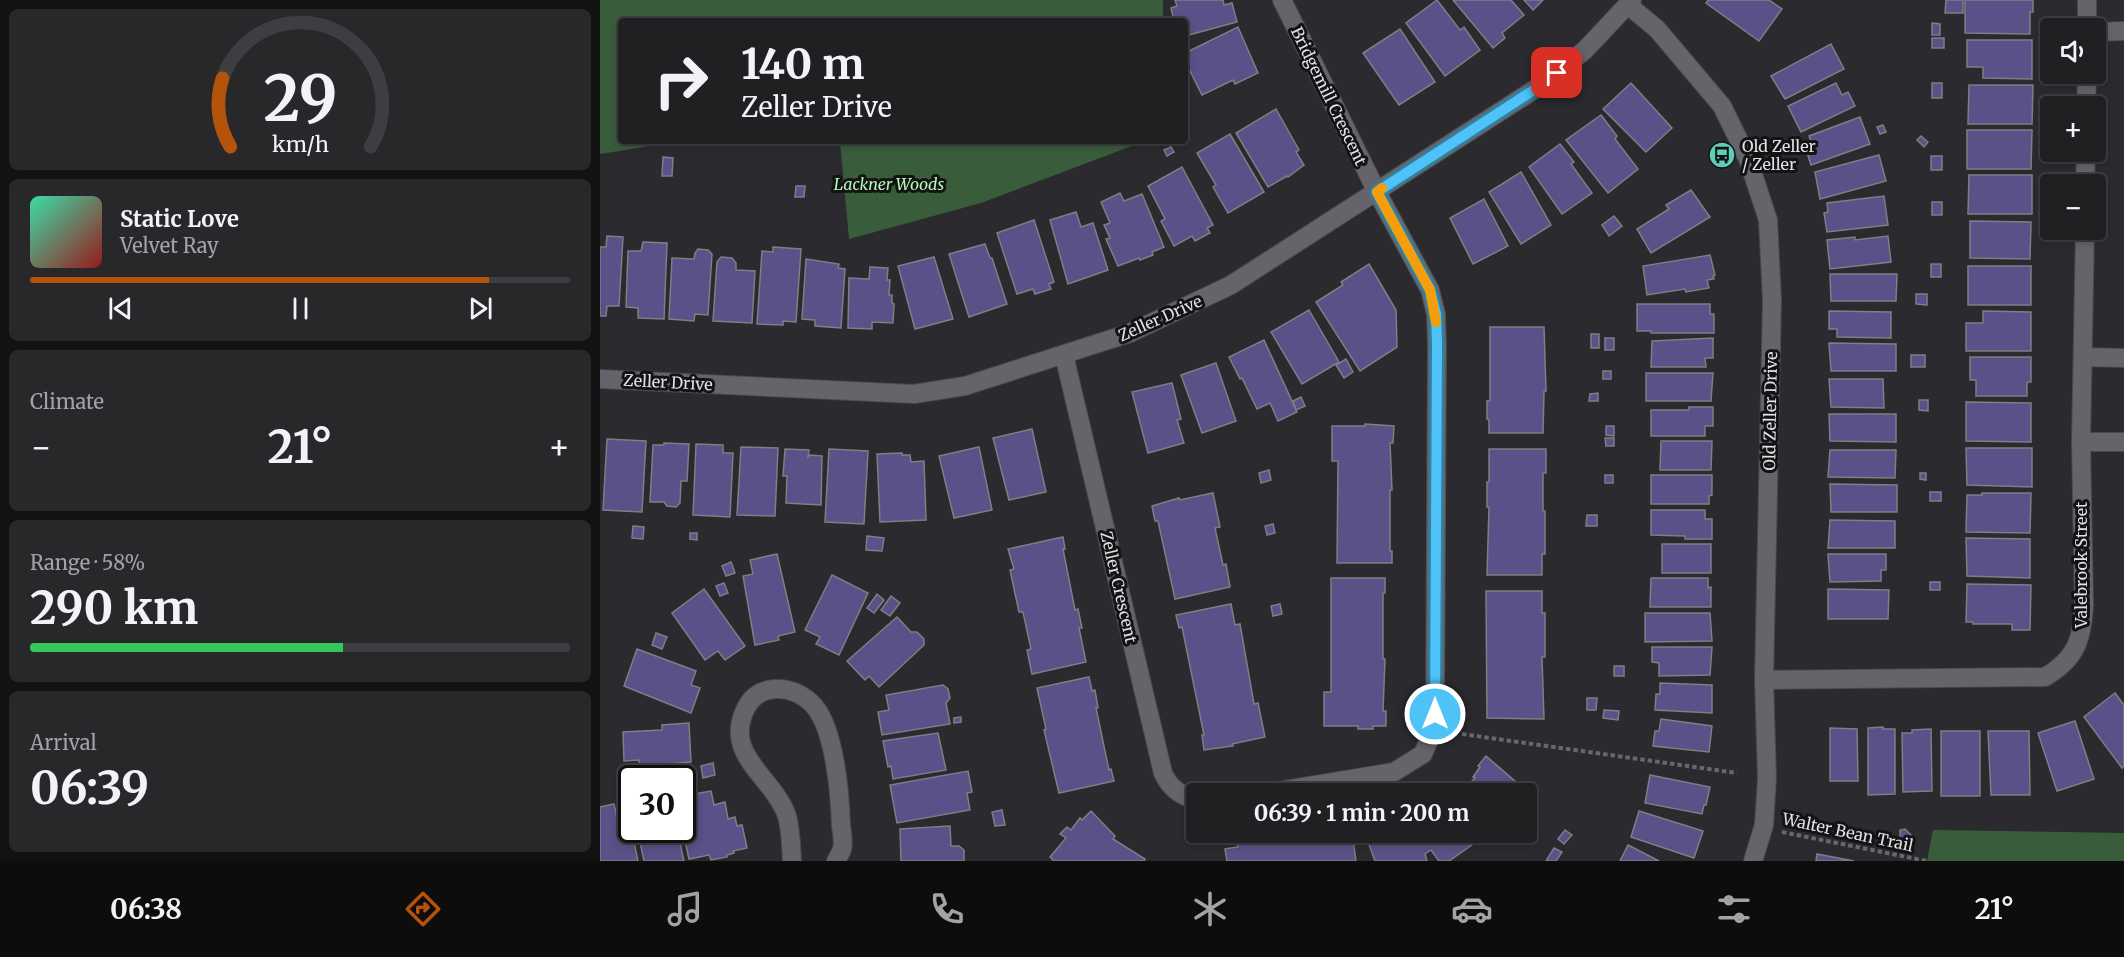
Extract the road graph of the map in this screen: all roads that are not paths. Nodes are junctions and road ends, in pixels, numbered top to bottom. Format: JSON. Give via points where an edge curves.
{"nodes":[{"id":1,"x":1282,"y":0,"type":"edge"},
{"id":2,"x":2087,"y":0,"type":"edge"},
{"id":3,"x":1630,"y":3,"type":"edge"},
{"id":4,"x":2087,"y":18,"type":"edge"},
{"id":5,"x":2124,"y":31,"type":"edge"},
{"id":6,"x":2106,"y":32,"type":"edge"},
{"id":7,"x":1377,"y":192,"type":"junction"},
{"id":8,"x":2085,"y":240,"type":"edge"},
{"id":9,"x":1065,"y":355,"type":"junction"},
{"id":10,"x":2083,"y":357,"type":"junction"},
{"id":11,"x":2124,"y":358,"type":"edge"},
{"id":12,"x":600,"y":379,"type":"edge"},
{"id":13,"x":2081,"y":442,"type":"junction"},
{"id":14,"x":2124,"y":442,"type":"edge"},
{"id":15,"x":1764,"y":680,"type":"junction"},
{"id":16,"x":1324,"y":783,"type":"edge"},
{"id":17,"x":1186,"y":797,"type":"edge"},
{"id":18,"x":792,"y":861,"type":"edge"},
{"id":19,"x":836,"y":861,"type":"edge"},
{"id":20,"x":1753,"y":861,"type":"edge"}],
"edges":[{"from":1,"to":7,"type":"street","name":"Bridgemill Crescent"},
{"from":2,"to":4,"type":"street"},
{"from":3,"to":7,"type":"street","name":"Zeller Drive","via":[[1585,50],[1543,84]]},
{"from":3,"to":15,"type":"street","name":"Old Zeller Drive","via":[[1722,106],[1748,159],[1768,220],[1772,300]]},
{"from":5,"to":6,"type":"street"},
{"from":7,"to":9,"type":"street","name":"Zeller Drive","via":[[1231,285],[1130,333]]},
{"from":7,"to":16,"type":"street","via":[[1430,290],[1436,314],[1435,702],[1431,735],[1423,754],[1394,771]]},
{"from":8,"to":10,"type":"street","name":"Valebrook Street"},
{"from":9,"to":12,"type":"street","name":"Zeller Drive","via":[[966,386],[914,394]]},
{"from":9,"to":17,"type":"street","name":"Zeller Crescent","via":[[1163,774],[1169,786]]},
{"from":10,"to":11,"type":"street"},
{"from":10,"to":13,"type":"street","name":"Valebrook Street"},
{"from":13,"to":14,"type":"street"},
{"from":13,"to":15,"type":"street","name":"Valebrook Street","via":[[2083,629],[2072,654],[2056,670],[2044,677]]},
{"from":15,"to":20,"type":"street","name":"Old Zeller Drive","via":[[1767,778],[1764,825]]},
{"from":18,"to":19,"type":"street","via":[[787,816],[740,744],[740,722],[747,706],[755,695],[778,688],[799,693],[814,706],[824,723],[841,802],[842,848]]}]}
